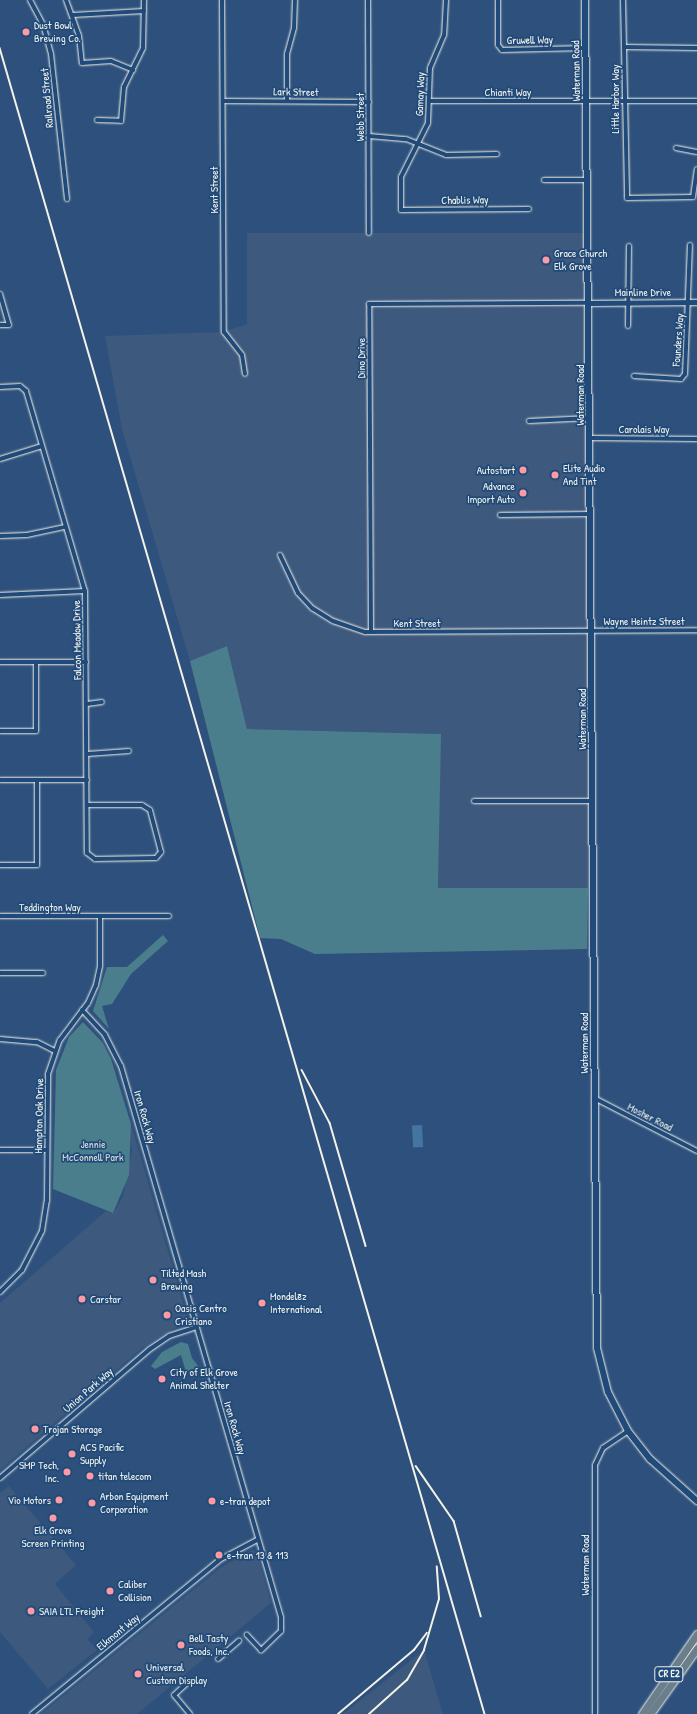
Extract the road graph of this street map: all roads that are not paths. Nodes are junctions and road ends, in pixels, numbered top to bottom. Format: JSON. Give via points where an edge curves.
{"nodes":[{"id":1,"x":30,"y":0,"type":"edge"},
{"id":2,"x":66,"y":0,"type":"edge"},
{"id":3,"x":144,"y":0,"type":"edge"},
{"id":4,"x":222,"y":0,"type":"edge"},
{"id":5,"x":295,"y":0,"type":"edge"},
{"id":6,"x":368,"y":0,"type":"edge"},
{"id":7,"x":446,"y":0,"type":"edge"},
{"id":8,"x":498,"y":0,"type":"edge"},
{"id":9,"x":585,"y":0,"type":"edge"},
{"id":10,"x":623,"y":0,"type":"edge"},
{"id":11,"x":144,"y":11,"type":"junction"},
{"id":12,"x":73,"y":15,"type":"junction"},
{"id":13,"x":624,"y":47,"type":"junction"},
{"id":14,"x":586,"y":48,"type":"junction"},
{"id":15,"x":697,"y":48,"type":"edge"},
{"id":16,"x":133,"y":70,"type":"junction"},
{"id":17,"x":587,"y":100,"type":"junction"},
{"id":18,"x":623,"y":100,"type":"junction"},
{"id":19,"x":223,"y":101,"type":"junction"},
{"id":20,"x":287,"y":101,"type":"junction"},
{"id":21,"x":430,"y":101,"type":"junction"},
{"id":22,"x":697,"y":101,"type":"edge"},
{"id":23,"x":369,"y":102,"type":"junction"},
{"id":24,"x":97,"y":120,"type":"dead end"},
{"id":25,"x":369,"y":136,"type":"junction"},
{"id":26,"x":419,"y":144,"type":"junction"},
{"id":27,"x":676,"y":148,"type":"dead end"},
{"id":28,"x":697,"y":152,"type":"edge"},
{"id":29,"x":497,"y":154,"type":"dead end"},
{"id":30,"x":697,"y":169,"type":"edge"},
{"id":31,"x":544,"y":180,"type":"dead end"},
{"id":32,"x":588,"y":180,"type":"junction"},
{"id":33,"x":68,"y":199,"type":"dead end"},
{"id":34,"x":528,"y":209,"type":"dead end"},
{"id":35,"x":401,"y":210,"type":"joint"},
{"id":36,"x":369,"y":234,"type":"dead end"},
{"id":37,"x":690,"y":245,"type":"dead end"},
{"id":38,"x":629,"y":246,"type":"dead end"},
{"id":39,"x":0,"y":294,"type":"edge"},
{"id":40,"x":690,"y":302,"type":"junction"},
{"id":41,"x":697,"y":302,"type":"edge"},
{"id":42,"x":590,"y":303,"type":"junction"},
{"id":43,"x":627,"y":303,"type":"junction"},
{"id":44,"x":0,"y":325,"type":"edge"},
{"id":45,"x":628,"y":326,"type":"dead end"},
{"id":46,"x":245,"y":374,"type":"dead end"},
{"id":47,"x":634,"y":376,"type":"dead end"},
{"id":48,"x":0,"y":387,"type":"edge"},
{"id":49,"x":590,"y":418,"type":"junction"},
{"id":50,"x":529,"y":421,"type":"dead end"},
{"id":51,"x":590,"y":438,"type":"junction"},
{"id":52,"x":697,"y":439,"type":"edge"},
{"id":53,"x":42,"y":446,"type":"junction"},
{"id":54,"x":0,"y":459,"type":"edge"},
{"id":55,"x":591,"y":514,"type":"junction"},
{"id":56,"x":500,"y":515,"type":"dead end"},
{"id":57,"x":65,"y":527,"type":"junction"},
{"id":58,"x":0,"y":536,"type":"edge"},
{"id":59,"x":280,"y":555,"type":"dead end"},
{"id":60,"x":85,"y":591,"type":"junction"},
{"id":61,"x":0,"y":595,"type":"edge"},
{"id":62,"x":591,"y":630,"type":"junction"},
{"id":63,"x":697,"y":630,"type":"edge"},
{"id":64,"x":371,"y":632,"type":"junction"},
{"id":65,"x":0,"y":662,"type":"edge"},
{"id":66,"x":36,"y":662,"type":"junction"},
{"id":67,"x":86,"y":662,"type":"junction"},
{"id":68,"x":102,"y":702,"type":"dead end"},
{"id":69,"x":87,"y":704,"type":"junction"},
{"id":70,"x":0,"y":731,"type":"edge"},
{"id":71,"x":129,"y":751,"type":"dead end"},
{"id":72,"x":87,"y":754,"type":"junction"},
{"id":73,"x":0,"y":780,"type":"edge"},
{"id":74,"x":37,"y":780,"type":"junction"},
{"id":75,"x":87,"y":780,"type":"junction"},
{"id":76,"x":474,"y":801,"type":"dead end"},
{"id":77,"x":592,"y":801,"type":"junction"},
{"id":78,"x":88,"y":805,"type":"junction"},
{"id":79,"x":0,"y":864,"type":"edge"},
{"id":80,"x":0,"y":916,"type":"edge"},
{"id":81,"x":100,"y":916,"type":"junction"},
{"id":82,"x":169,"y":916,"type":"dead end"},
{"id":83,"x":0,"y":973,"type":"edge"},
{"id":84,"x":43,"y":973,"type":"dead end"},
{"id":85,"x":82,"y":1010,"type":"junction"},
{"id":86,"x":0,"y":1039,"type":"edge"},
{"id":87,"x":54,"y":1051,"type":"junction"},
{"id":88,"x":594,"y":1098,"type":"junction"},
{"id":89,"x":0,"y":1150,"type":"edge"},
{"id":90,"x":47,"y":1150,"type":"junction"},
{"id":91,"x":697,"y":1151,"type":"edge"},
{"id":92,"x":0,"y":1292,"type":"edge"},
{"id":93,"x":196,"y":1327,"type":"junction"},
{"id":94,"x":628,"y":1431,"type":"junction"},
{"id":95,"x":0,"y":1478,"type":"edge"},
{"id":96,"x":697,"y":1501,"type":"edge"},
{"id":97,"x":258,"y":1540,"type":"junction"},
{"id":98,"x":697,"y":1634,"type":"edge"},
{"id":99,"x":248,"y":1635,"type":"dead end"},
{"id":100,"x":239,"y":1641,"type":"dead end"},
{"id":101,"x":697,"y":1648,"type":"edge"},
{"id":102,"x":218,"y":1659,"type":"dead end"},
{"id":103,"x":186,"y":1684,"type":"dead end"},
{"id":104,"x":32,"y":1714,"type":"edge"},
{"id":105,"x":190,"y":1714,"type":"edge"},
{"id":106,"x":595,"y":1714,"type":"edge"},
{"id":107,"x":642,"y":1714,"type":"edge"},
{"id":108,"x":650,"y":1714,"type":"edge"}],
"edges":[{"from":1,"to":33,"type":"street","name":"Railroad Street","via":[[43,24],[51,54]]},
{"from":2,"to":12,"type":"street"},
{"from":3,"to":11,"type":"street"},
{"from":4,"to":19,"type":"street","name":"Kent Street"},
{"from":5,"to":20,"type":"street","via":[[294,28],[287,54]]},
{"from":6,"to":23,"type":"street","name":"Webb Street"},
{"from":7,"to":21,"type":"street","name":"Gamay Way","via":[[444,35],[430,68]]},
{"from":8,"to":14,"type":"street","name":"Gruwell Way","via":[[498,45],[502,50]]},
{"from":9,"to":14,"type":"main road","name":"Waterman Road"},
{"from":10,"to":13,"type":"street","name":"Little Harbor Way"},
{"from":11,"to":12,"type":"street"},
{"from":11,"to":16,"type":"street","via":[[143,48]]},
{"from":12,"to":16,"type":"street","via":[[82,63],[111,61]]},
{"from":13,"to":15,"type":"street"},
{"from":13,"to":18,"type":"street","name":"Little Harbor Way"},
{"from":14,"to":17,"type":"main road","name":"Waterman Road"},
{"from":16,"to":24,"type":"street","via":[[124,87],[121,121]]},
{"from":17,"to":18,"type":"street","name":"Chianti Way"},
{"from":17,"to":21,"type":"street","name":"Chianti Way"},
{"from":17,"to":32,"type":"main road","name":"Waterman Road"},
{"from":18,"to":22,"type":"street","name":"Chianti Way"},
{"from":18,"to":30,"type":"street","name":"Little Harbor Way","via":[[627,198],[693,197]]},
{"from":19,"to":20,"type":"street","name":"Lark Street"},
{"from":19,"to":46,"type":"street","name":"Kent Street","via":[[224,332],[242,355]]},
{"from":20,"to":23,"type":"street","name":"Lark Street"},
{"from":21,"to":26,"type":"street","name":"Gamay Way","via":[[428,123]]},
{"from":23,"to":25,"type":"street","name":"Webb Street"},
{"from":25,"to":26,"type":"street","via":[[397,136]]},
{"from":25,"to":36,"type":"street","name":"Webb Street"},
{"from":26,"to":29,"type":"street","via":[[446,155]]},
{"from":26,"to":35,"type":"street","name":"Gamay Way","via":[[401,177]]},
{"from":27,"to":28,"type":"street"},
{"from":31,"to":32,"type":"street"},
{"from":32,"to":42,"type":"main road","name":"Waterman Road"},
{"from":34,"to":35,"type":"street","name":"Chablis Way"},
{"from":37,"to":40,"type":"street"},
{"from":38,"to":43,"type":"street"},
{"from":39,"to":44,"type":"street","via":[[9,325]]},
{"from":40,"to":41,"type":"street","name":"Mainline Drive"},
{"from":40,"to":43,"type":"street","name":"Mainline Drive"},
{"from":40,"to":47,"type":"street","name":"Founders Way","via":[[685,374],[682,379]]},
{"from":42,"to":43,"type":"street","name":"Mainline Drive"},
{"from":42,"to":49,"type":"main road","name":"Waterman Road"},
{"from":42,"to":64,"type":"street","name":"Dino Drive","via":[[370,304]]},
{"from":43,"to":45,"type":"street"},
{"from":48,"to":53,"type":"street","name":"Falcon Meadow Drive","via":[[20,386],[26,390]]},
{"from":49,"to":50,"type":"street"},
{"from":49,"to":51,"type":"main road","name":"Waterman Road"},
{"from":51,"to":52,"type":"street","name":"Carolais Way"},
{"from":51,"to":55,"type":"main road","name":"Waterman Road"},
{"from":53,"to":54,"type":"street"},
{"from":53,"to":57,"type":"street","name":"Falcon Meadow Drive"},
{"from":55,"to":56,"type":"street"},
{"from":55,"to":62,"type":"main road","name":"Waterman Road"},
{"from":57,"to":58,"type":"street","via":[[27,535]]},
{"from":57,"to":60,"type":"street","name":"Falcon Meadow Drive"},
{"from":59,"to":64,"type":"street","name":"Kent Street","via":[[298,593],[312,608],[341,624]]},
{"from":60,"to":61,"type":"street"},
{"from":60,"to":67,"type":"street","name":"Falcon Meadow Drive"},
{"from":62,"to":63,"type":"street","name":"Wayne Heintz Street"},
{"from":62,"to":64,"type":"street","name":"Kent Street"},
{"from":62,"to":77,"type":"main road","name":"Waterman Road"},
{"from":65,"to":66,"type":"street"},
{"from":66,"to":67,"type":"street"},
{"from":66,"to":70,"type":"street","via":[[36,731]]},
{"from":67,"to":69,"type":"street","name":"Falcon Meadow Drive"},
{"from":68,"to":69,"type":"street"},
{"from":69,"to":72,"type":"street","name":"Falcon Meadow Drive"},
{"from":71,"to":72,"type":"street"},
{"from":72,"to":75,"type":"street","name":"Falcon Meadow Drive"},
{"from":73,"to":74,"type":"street"},
{"from":74,"to":75,"type":"street"},
{"from":74,"to":79,"type":"street","via":[[37,864]]},
{"from":75,"to":78,"type":"street","name":"Falcon Meadow Drive"},
{"from":76,"to":77,"type":"street"},
{"from":77,"to":88,"type":"main road","name":"Waterman Road"},
{"from":78,"to":78,"type":"street","name":"Falcon Meadow Drive","via":[[142,805],[150,810],[162,852],[156,858],[95,859],[87,853]]},
{"from":80,"to":81,"type":"street","name":"Teddington Way"},
{"from":81,"to":82,"type":"street","name":"Teddington Way"},
{"from":81,"to":85,"type":"street","name":"Hampton Oak Drive","via":[[99,976]]},
{"from":83,"to":84,"type":"street"},
{"from":85,"to":87,"type":"street","name":"Hampton Oak Drive"},
{"from":85,"to":93,"type":"street","name":"Iron Rock Way","via":[[105,1035],[121,1066]]},
{"from":86,"to":87,"type":"street","via":[[37,1042]]},
{"from":87,"to":90,"type":"street","name":"Hampton Oak Drive","via":[[46,1092]]},
{"from":88,"to":91,"type":"street","name":"Mosher Road"},
{"from":88,"to":94,"type":"main road","name":"Waterman Road","via":[[597,1348],[608,1392]]},
{"from":89,"to":90,"type":"street"},
{"from":90,"to":92,"type":"street","name":"Hampton Oak Drive","via":[[46,1207],[40,1238],[22,1270]]},
{"from":93,"to":95,"type":"street","name":"Union Park Way","via":[[169,1336],[150,1350]]},
{"from":93,"to":97,"type":"street","name":"Iron Rock Way"},
{"from":94,"to":96,"type":"main road","name":"Waterman Road","via":[[650,1459]]},
{"from":94,"to":106,"type":"street","name":"Waterman Road","via":[[603,1448],[595,1465]]},
{"from":97,"to":99,"type":"street","name":"Iron Rock Way","via":[[281,1617],[281,1631],[261,1650]]},
{"from":97,"to":104,"type":"street","name":"Elkmont Way","via":[[221,1558]]},
{"from":98,"to":107,"type":"main road","number":"CR E2"},
{"from":100,"to":102,"type":"street"},
{"from":101,"to":108,"type":"main road","number":"CR E2"},
{"from":103,"to":105,"type":"street","via":[[174,1695]]}]}
